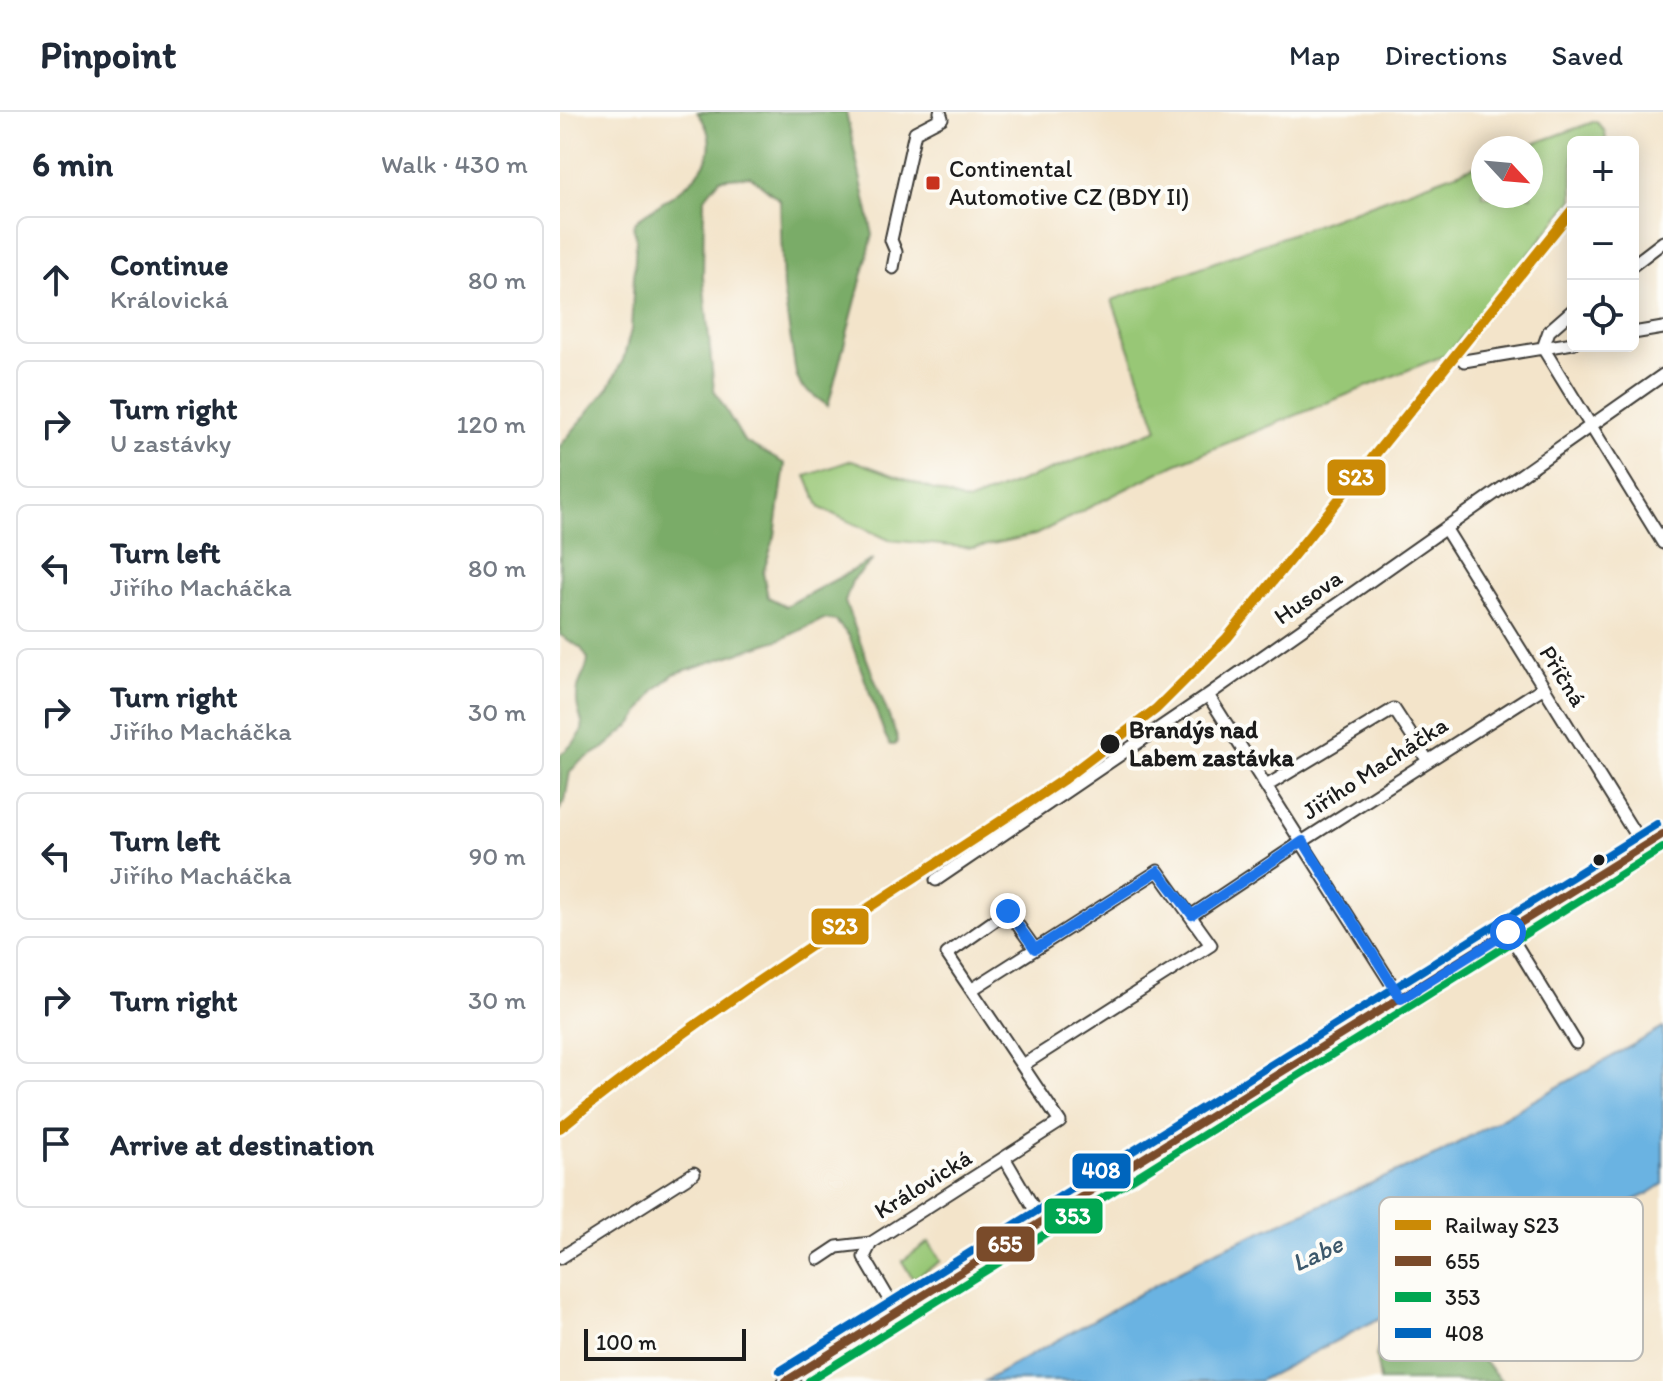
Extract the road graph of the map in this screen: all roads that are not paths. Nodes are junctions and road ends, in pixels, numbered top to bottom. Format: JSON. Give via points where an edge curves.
{"nodes":[{"id":1,"x":940,"y":112,"type":"edge"},
{"id":2,"x":1663,"y":242,"type":"edge"},
{"id":3,"x":1639,"y":260,"type":"edge"},
{"id":4,"x":893,"y":268,"type":"dead end"},
{"id":5,"x":1567,"y":315,"type":"edge"},
{"id":6,"x":1663,"y":328,"type":"edge"},
{"id":7,"x":1639,"y":332,"type":"edge"},
{"id":8,"x":1567,"y":344,"type":"edge"},
{"id":9,"x":1543,"y":348,"type":"junction"},
{"id":10,"x":1464,"y":361,"type":"dead end"},
{"id":11,"x":1663,"y":375,"type":"edge"},
{"id":12,"x":1592,"y":426,"type":"junction"},
{"id":13,"x":1445,"y":528,"type":"junction"},
{"id":14,"x":1663,"y":543,"type":"edge"},
{"id":15,"x":1544,"y":687,"type":"junction"},
{"id":16,"x":1208,"y":695,"type":"junction"},
{"id":17,"x":1428,"y":761,"type":"junction"},
{"id":18,"x":1268,"y":785,"type":"junction"},
{"id":19,"x":1663,"y":834,"type":"edge"},
{"id":20,"x":1303,"y":841,"type":"junction"},
{"id":21,"x":1643,"y":847,"type":"junction"},
{"id":22,"x":936,"y":880,"type":"dead end"},
{"id":23,"x":1192,"y":915,"type":"junction"},
{"id":24,"x":1508,"y":932,"type":"junction"},
{"id":25,"x":1035,"y":949,"type":"junction"},
{"id":26,"x":971,"y":990,"type":"junction"},
{"id":27,"x":1401,"y":999,"type":"junction"},
{"id":28,"x":1576,"y":1043,"type":"dead end"},
{"id":29,"x":1023,"y":1065,"type":"junction"},
{"id":30,"x":1005,"y":1159,"type":"junction"},
{"id":31,"x":694,"y":1173,"type":"dead end"},
{"id":32,"x":1042,"y":1222,"type":"junction"},
{"id":33,"x":871,"y":1243,"type":"junction"},
{"id":34,"x":560,"y":1258,"type":"edge"},
{"id":35,"x":819,"y":1259,"type":"dead end"},
{"id":36,"x":897,"y":1313,"type":"junction"},
{"id":37,"x":786,"y":1381,"type":"edge"}],
"edges":[{"from":1,"to":4,"type":"street","via":[[942,118],[915,132],[891,240],[896,252]]},
{"from":2,"to":3,"type":"street"},
{"from":5,"to":9,"type":"street","via":[[1549,331]]},
{"from":6,"to":7,"type":"street"},
{"from":8,"to":9,"type":"street"},
{"from":9,"to":10,"type":"street"},
{"from":9,"to":12,"type":"street"},
{"from":11,"to":12,"type":"street","name":"Husova"},
{"from":12,"to":13,"type":"street","name":"Husova"},
{"from":12,"to":14,"type":"street"},
{"from":13,"to":15,"type":"street","name":"Příčná"},
{"from":13,"to":16,"type":"street","name":"Husova"},
{"from":15,"to":17,"type":"street","name":"Jiřího Macháčka"},
{"from":15,"to":21,"type":"street","name":"Příčná"},
{"from":16,"to":18,"type":"street"},
{"from":16,"to":22,"type":"street","name":"Husova"},
{"from":17,"to":18,"type":"street","via":[[1394,709]]},
{"from":17,"to":20,"type":"street","name":"Jiřího Macháčka"},
{"from":18,"to":20,"type":"street"},
{"from":19,"to":21,"type":"main road"},
{"from":20,"to":23,"type":"street","name":"Jiřího Macháčka"},
{"from":20,"to":27,"type":"street"},
{"from":21,"to":24,"type":"main road"},
{"from":23,"to":25,"type":"street","via":[[1158,871]]},
{"from":23,"to":29,"type":"street","via":[[1211,945]]},
{"from":24,"to":27,"type":"main road"},
{"from":24,"to":28,"type":"street"},
{"from":25,"to":26,"type":"street"},
{"from":25,"to":26,"type":"street","via":[[1008,911],[947,954]]},
{"from":26,"to":29,"type":"street"},
{"from":27,"to":32,"type":"main road"},
{"from":29,"to":30,"type":"street","via":[[1060,1122]]},
{"from":30,"to":32,"type":"street","name":"Královická"},
{"from":30,"to":33,"type":"street","name":"Královická"},
{"from":31,"to":34,"type":"street"},
{"from":32,"to":36,"type":"main road"},
{"from":33,"to":35,"type":"street","via":[[837,1247]]},
{"from":33,"to":36,"type":"street","name":"Královická","via":[[864,1257]]},
{"from":36,"to":37,"type":"main road"}]}
